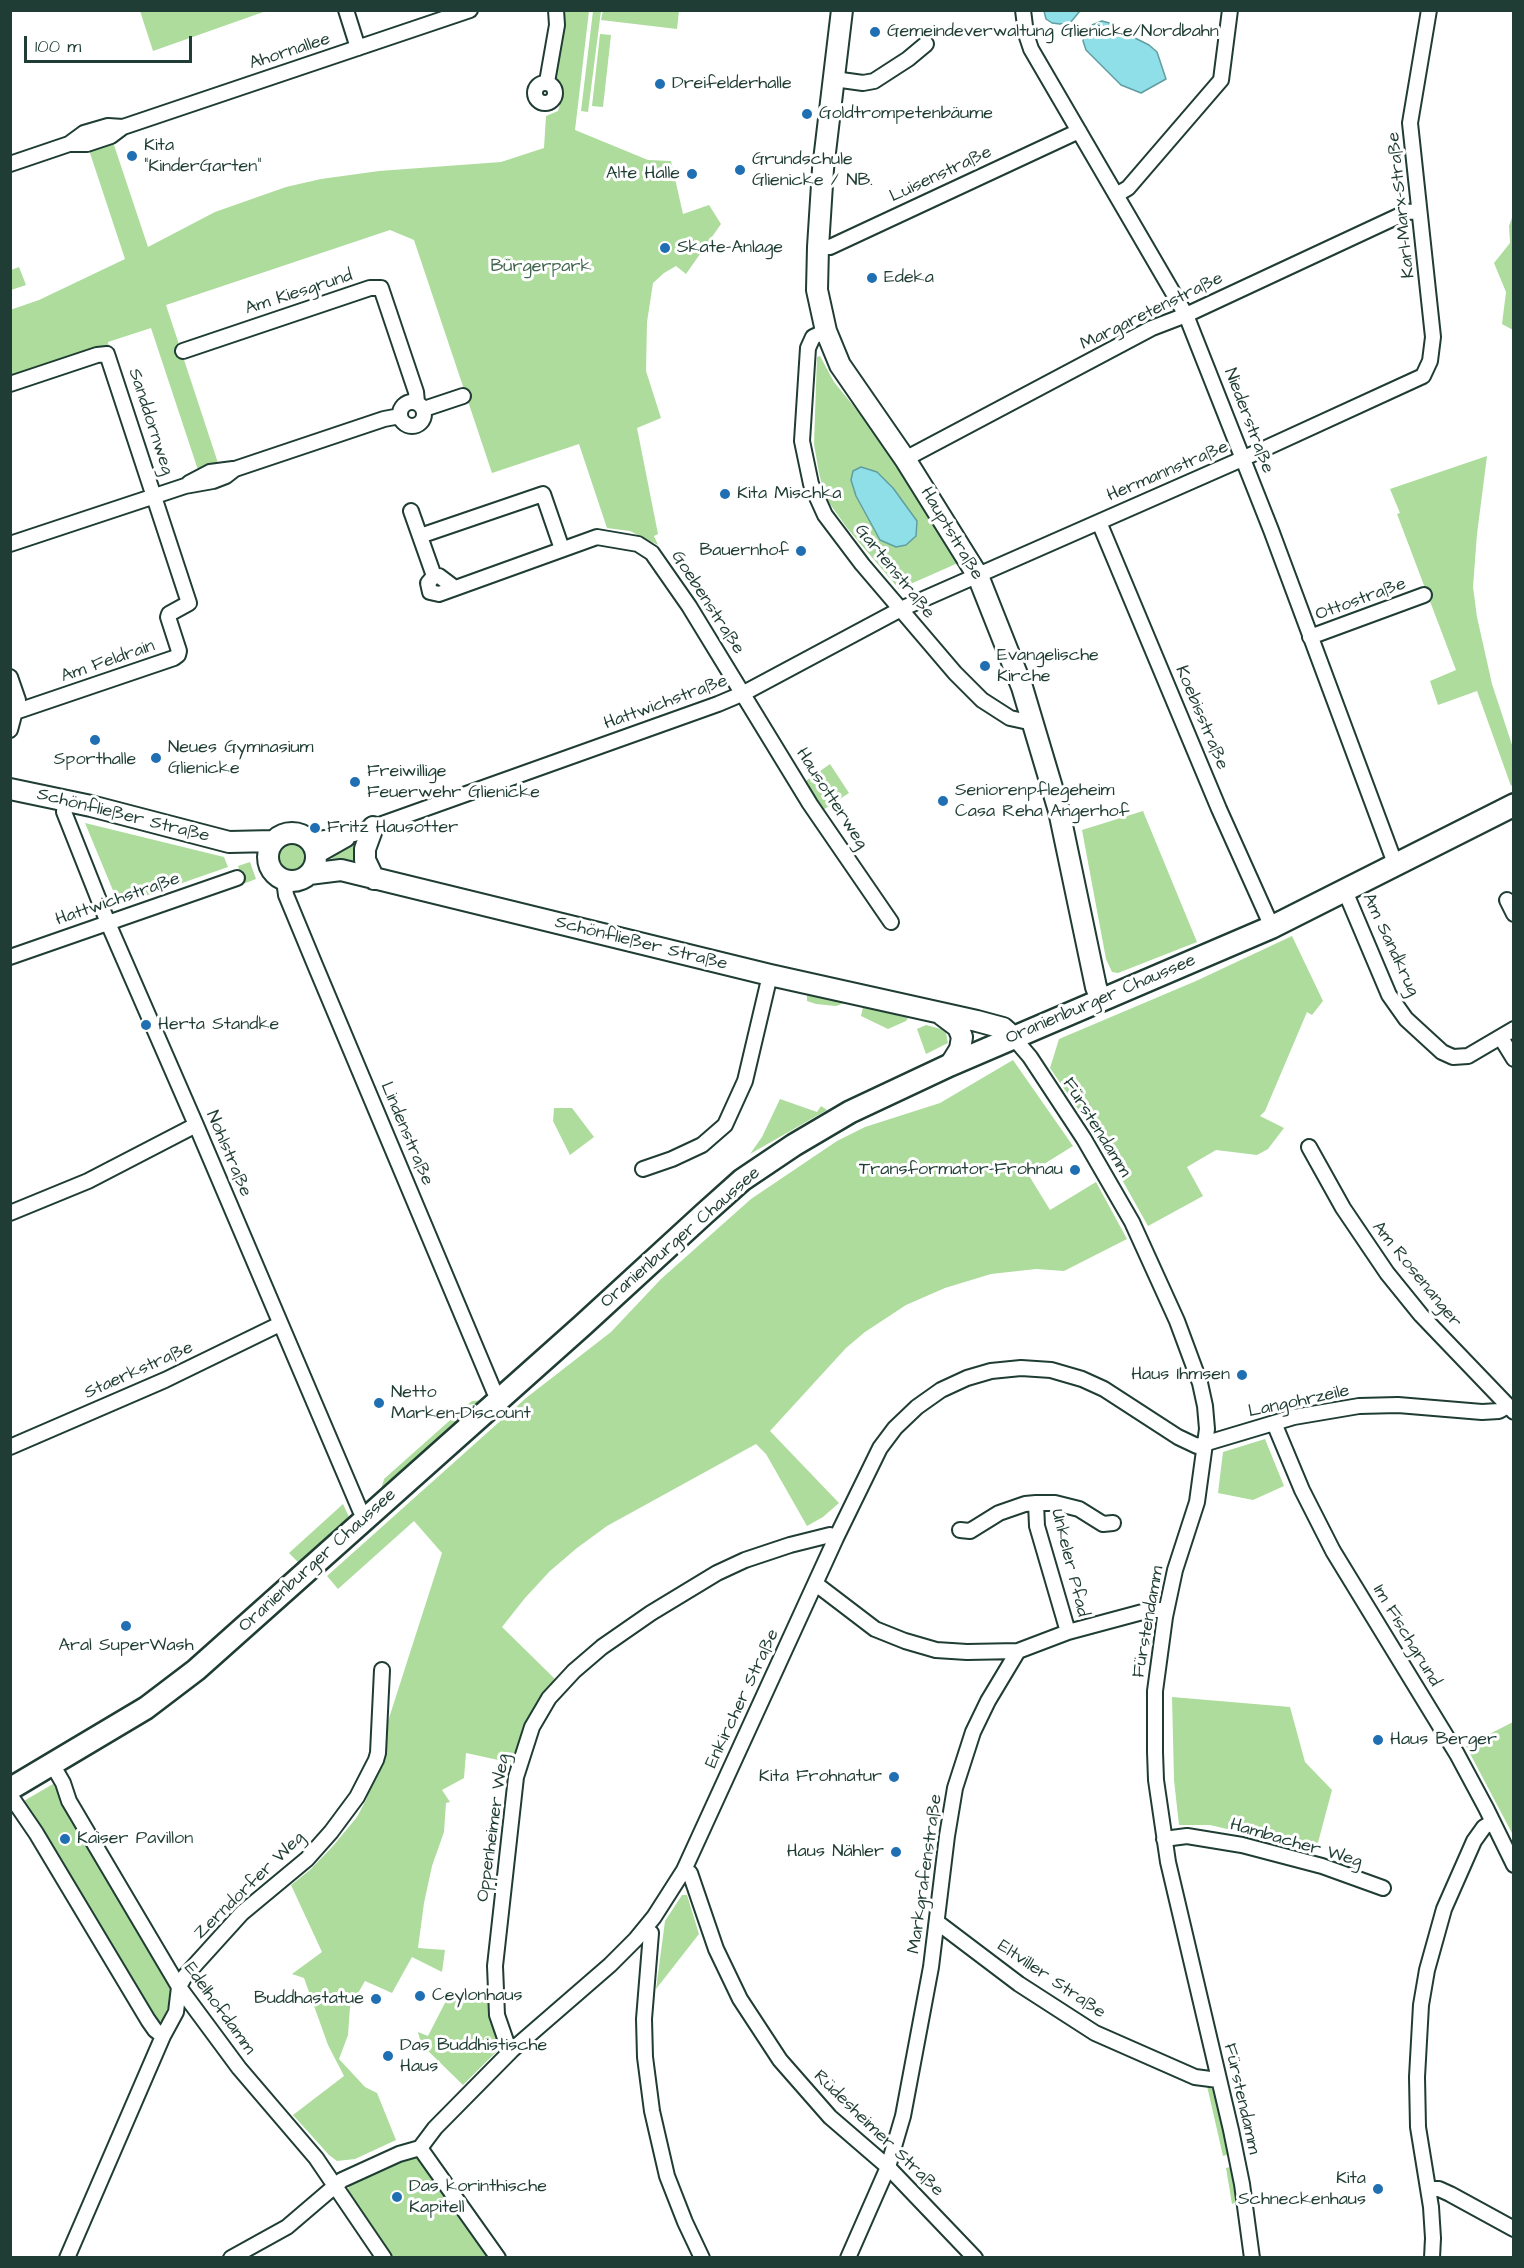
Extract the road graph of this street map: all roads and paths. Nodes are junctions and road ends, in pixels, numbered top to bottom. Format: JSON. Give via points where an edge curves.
{"nodes":[{"id":1,"x":346,"y":10,"type":"edge"},
{"id":2,"x":470,"y":10,"type":"edge"},
{"id":3,"x":556,"y":10,"type":"edge"},
{"id":4,"x":842,"y":10,"type":"edge"},
{"id":5,"x":1023,"y":10,"type":"edge"},
{"id":6,"x":1230,"y":10,"type":"edge"},
{"id":7,"x":1429,"y":10,"type":"edge"},
{"id":8,"x":926,"y":44,"type":"dead end"},
{"id":9,"x":358,"y":48,"type":"junction"},
{"id":10,"x":834,"y":79,"type":"junction"},
{"id":11,"x":547,"y":82,"type":"dead end"},
{"id":12,"x":1079,"y":131,"type":"junction"},
{"id":13,"x":10,"y":164,"type":"edge"},
{"id":14,"x":1116,"y":195,"type":"junction"},
{"id":15,"x":1419,"y":211,"type":"junction"},
{"id":16,"x":818,"y":247,"type":"junction"},
{"id":17,"x":1186,"y":315,"type":"junction"},
{"id":18,"x":826,"y":331,"type":"junction"},
{"id":19,"x":183,"y":351,"type":"dead end"},
{"id":20,"x":1430,"y":361,"type":"joint"},
{"id":21,"x":10,"y":384,"type":"edge"},
{"id":22,"x":463,"y":396,"type":"dead end"},
{"id":23,"x":420,"y":406,"type":"junction"},
{"id":24,"x":400,"y":416,"type":"junction"},
{"id":25,"x":905,"y":459,"type":"junction"},
{"id":26,"x":1242,"y":459,"type":"junction"},
{"id":27,"x":155,"y":495,"type":"junction"},
{"id":28,"x":411,"y":511,"type":"dead end"},
{"id":29,"x":1099,"y":522,"type":"junction"},
{"id":30,"x":420,"y":536,"type":"junction"},
{"id":31,"x":10,"y":544,"type":"edge"},
{"id":32,"x":562,"y":549,"type":"junction"},
{"id":33,"x":978,"y":576,"type":"junction"},
{"id":34,"x":1424,"y":595,"type":"dead end"},
{"id":35,"x":901,"y":609,"type":"junction"},
{"id":36,"x":1310,"y":638,"type":"junction"},
{"id":37,"x":10,"y":676,"type":"edge"},
{"id":38,"x":744,"y":693,"type":"junction"},
{"id":39,"x":15,"y":712,"type":"junction"},
{"id":40,"x":1033,"y":723,"type":"junction"},
{"id":41,"x":10,"y":730,"type":"edge"},
{"id":42,"x":10,"y":789,"type":"edge"},
{"id":43,"x":65,"y":801,"type":"junction"},
{"id":44,"x":1514,"y":805,"type":"edge"},
{"id":45,"x":373,"y":827,"type":"junction"},
{"id":46,"x":271,"y":850,"type":"junction"},
{"id":47,"x":313,"y":857,"type":"junction"},
{"id":48,"x":1396,"y":866,"type":"junction"},
{"id":49,"x":237,"y":878,"type":"dead end"},
{"id":50,"x":374,"y":879,"type":"junction"},
{"id":51,"x":284,"y":880,"type":"junction"},
{"id":52,"x":1345,"y":891,"type":"junction"},
{"id":53,"x":1507,"y":900,"type":"dead end"},
{"id":54,"x":1514,"y":914,"type":"edge"},
{"id":55,"x":891,"y":922,"type":"dead end"},
{"id":56,"x":108,"y":923,"type":"junction"},
{"id":57,"x":1272,"y":927,"type":"junction"},
{"id":58,"x":10,"y":957,"type":"edge"},
{"id":59,"x":770,"y":975,"type":"junction"},
{"id":60,"x":1101,"y":1000,"type":"junction"},
{"id":61,"x":942,"y":1014,"type":"junction"},
{"id":62,"x":1514,"y":1029,"type":"edge"},
{"id":63,"x":1013,"y":1037,"type":"junction"},
{"id":64,"x":1501,"y":1038,"type":"junction"},
{"id":65,"x":1514,"y":1059,"type":"edge"},
{"id":66,"x":950,"y":1065,"type":"junction"},
{"id":67,"x":196,"y":1125,"type":"junction"},
{"id":68,"x":1309,"y":1147,"type":"dead end"},
{"id":69,"x":643,"y":1168,"type":"dead end"},
{"id":70,"x":10,"y":1213,"type":"edge"},
{"id":71,"x":280,"y":1324,"type":"junction"},
{"id":72,"x":500,"y":1399,"type":"junction"},
{"id":73,"x":1511,"y":1409,"type":"edge"},
{"id":74,"x":1274,"y":1424,"type":"junction"},
{"id":75,"x":1206,"y":1444,"type":"junction"},
{"id":76,"x":10,"y":1447,"type":"edge"},
{"id":77,"x":1036,"y":1503,"type":"junction"},
{"id":78,"x":366,"y":1518,"type":"junction"},
{"id":79,"x":1113,"y":1523,"type":"dead end"},
{"id":80,"x":960,"y":1530,"type":"dead end"},
{"id":81,"x":836,"y":1538,"type":"junction"},
{"id":82,"x":816,"y":1584,"type":"junction"},
{"id":83,"x":1166,"y":1610,"type":"junction"},
{"id":84,"x":1068,"y":1632,"type":"junction"},
{"id":85,"x":1018,"y":1651,"type":"junction"},
{"id":86,"x":382,"y":1671,"type":"dead end"},
{"id":87,"x":52,"y":1764,"type":"junction"},
{"id":88,"x":10,"y":1789,"type":"edge"},
{"id":89,"x":10,"y":1795,"type":"edge"},
{"id":90,"x":1493,"y":1822,"type":"junction"},
{"id":91,"x":1164,"y":1839,"type":"junction"},
{"id":92,"x":1514,"y":1865,"type":"edge"},
{"id":93,"x":684,"y":1870,"type":"junction"},
{"id":94,"x":1383,"y":1888,"type":"dead end"},
{"id":95,"x":937,"y":1922,"type":"junction"},
{"id":96,"x":645,"y":1929,"type":"junction"},
{"id":97,"x":179,"y":1987,"type":"junction"},
{"id":98,"x":163,"y":2036,"type":"junction"},
{"id":99,"x":512,"y":2050,"type":"junction"},
{"id":100,"x":1218,"y":2080,"type":"junction"},
{"id":101,"x":420,"y":2148,"type":"junction"},
{"id":102,"x":888,"y":2168,"type":"junction"},
{"id":103,"x":336,"y":2186,"type":"junction"},
{"id":104,"x":1429,"y":2189,"type":"junction"},
{"id":105,"x":1514,"y":2229,"type":"edge"},
{"id":106,"x":67,"y":2258,"type":"edge"},
{"id":107,"x":231,"y":2258,"type":"edge"},
{"id":108,"x":384,"y":2258,"type":"edge"},
{"id":109,"x":498,"y":2258,"type":"edge"},
{"id":110,"x":702,"y":2258,"type":"edge"},
{"id":111,"x":848,"y":2258,"type":"edge"},
{"id":112,"x":975,"y":2258,"type":"edge"},
{"id":113,"x":1252,"y":2258,"type":"edge"},
{"id":114,"x":1432,"y":2258,"type":"edge"}],
"edges":[{"from":1,"to":9,"type":"street"},
{"from":2,"to":9,"type":"street","name":"Ahornallee"},
{"from":3,"to":11,"type":"street"},
{"from":4,"to":10,"type":"main road","name":"Hauptstraße"},
{"from":5,"to":12,"type":"street","name":"Niederstraße","via":[[1031,49]]},
{"from":6,"to":14,"type":"street","via":[[1221,80],[1128,188]]},
{"from":7,"to":15,"type":"street","name":"Karl-Marx-Straße","via":[[1410,123]]},
{"from":8,"to":10,"type":"street","via":[[874,81]]},
{"from":9,"to":13,"type":"street","name":"Ahornallee","via":[[123,127],[95,129],[69,144]]},
{"from":10,"to":16,"type":"main road","name":"Hauptstraße"},
{"from":12,"to":14,"type":"street","name":"Niederstraße"},
{"from":12,"to":16,"type":"street","name":"Luisenstraße","via":[[830,247]]},
{"from":14,"to":17,"type":"street","name":"Niederstraße"},
{"from":15,"to":17,"type":"street","name":"Margaretenstraße","via":[[1407,212]]},
{"from":15,"to":20,"type":"street","name":"Karl-Marx-Straße","via":[[1432,327]]},
{"from":16,"to":18,"type":"main road","name":"Hauptstraße","via":[[817,290]]},
{"from":17,"to":25,"type":"street","name":"Margaretenstraße","via":[[1152,328]]},
{"from":17,"to":26,"type":"street","name":"Niederstraße"},
{"from":18,"to":25,"type":"main road","name":"Hauptstraße","via":[[840,365]]},
{"from":18,"to":35,"type":"street","name":"Gartenstraße","via":[[813,337],[808,348],[802,441],[811,484],[825,515]]},
{"from":19,"to":23,"type":"street","name":"Am Kiesgrund","via":[[370,288],[381,288]]},
{"from":20,"to":26,"type":"street","name":"Hermannstraße","via":[[1423,376],[1411,383]]},
{"from":21,"to":27,"type":"street","name":"Sanddornweg","via":[[107,354]]},
{"from":22,"to":23,"type":"street"},
{"from":23,"to":24,"type":"street","via":[[404,404]]},
{"from":23,"to":24,"type":"street","via":[[425,414],[419,424],[407,425]]},
{"from":24,"to":27,"type":"street","via":[[235,469],[213,481]]},
{"from":25,"to":33,"type":"main road","name":"Hauptstraße"},
{"from":26,"to":29,"type":"street","name":"Hermannstraße"},
{"from":26,"to":36,"type":"street","name":"Niederstraße"},
{"from":27,"to":31,"type":"street"},
{"from":27,"to":39,"type":"street","name":"Am Feldrain","via":[[189,603],[168,617],[178,655]]},
{"from":28,"to":30,"type":"street","name":"Goebenstraße"},
{"from":29,"to":33,"type":"street","name":"Hermannstraße"},
{"from":29,"to":57,"type":"street","name":"Koebisstraße"},
{"from":30,"to":32,"type":"street","via":[[543,494]]},
{"from":30,"to":32,"type":"street","name":"Goebenstraße","via":[[434,576],[428,583],[430,592],[439,594]]},
{"from":32,"to":38,"type":"street","name":"Goebenstraße","via":[[597,537],[638,544],[652,553]]},
{"from":33,"to":35,"type":"street","name":"Hattwichstraße"},
{"from":33,"to":40,"type":"main road","name":"Hauptstraße"},
{"from":34,"to":36,"type":"street","name":"Ottostraße"},
{"from":35,"to":38,"type":"street","name":"Hattwichstraße"},
{"from":35,"to":40,"type":"street","name":"Gartenstraße","via":[[982,700],[1010,718]]},
{"from":36,"to":48,"type":"street","name":"Niederstraße"},
{"from":37,"to":39,"type":"street","via":[[18,700]]},
{"from":38,"to":45,"type":"street","name":"Hattwichstraße"},
{"from":38,"to":55,"type":"street","name":"Hausotterweg","via":[[810,804]]},
{"from":39,"to":41,"type":"street"},
{"from":40,"to":60,"type":"main road","name":"Hauptstraße","via":[[1063,825]]},
{"from":42,"to":43,"type":"main road","name":"Schönfließer Straße"},
{"from":43,"to":46,"type":"main road","name":"Schönfließer Straße"},
{"from":43,"to":56,"type":"street","name":"Nohlstraße","via":[[64,812]]},
{"from":44,"to":48,"type":"main road","name":"Oranienburger Chaussee"},
{"from":45,"to":47,"type":"street","name":"Hattwichstraße"},
{"from":45,"to":50,"type":"main road","via":[[365,860]]},
{"from":46,"to":47,"type":"main road","via":[[290,833],[302,834]]},
{"from":46,"to":51,"type":"main road","via":[[272,871]]},
{"from":47,"to":50,"type":"main road","name":"Schönfließer Straße"},
{"from":47,"to":51,"type":"main road","via":[[297,881]]},
{"from":48,"to":52,"type":"main road","name":"Oranienburger Chaussee"},
{"from":49,"to":56,"type":"street","name":"Hattwichstraße"},
{"from":50,"to":59,"type":"main road","name":"Schönfließer Straße"},
{"from":51,"to":72,"type":"street","name":"Lindenstraße","via":[[286,895],[315,965]]},
{"from":52,"to":57,"type":"main road","name":"Oranienburger Chaussee"},
{"from":52,"to":64,"type":"street","name":"Am Sandkrug","via":[[1389,995],[1420,1033],[1442,1052],[1462,1058]]},
{"from":53,"to":54,"type":"street"},
{"from":56,"to":58,"type":"street","name":"Hattwichstraße"},
{"from":56,"to":67,"type":"street","name":"Nohlstraße"},
{"from":57,"to":60,"type":"main road","name":"Oranienburger Chaussee"},
{"from":59,"to":61,"type":"main road","name":"Schönfließer Straße"},
{"from":59,"to":69,"type":"street","via":[[745,1081],[725,1125],[702,1145]]},
{"from":60,"to":63,"type":"main road","name":"Oranienburger Chaussee"},
{"from":61,"to":63,"type":"main road","name":"Schönfließer Straße","via":[[1003,1028]]},
{"from":61,"to":66,"type":"main road","via":[[958,1027],[962,1037]]},
{"from":62,"to":64,"type":"street","name":"Am Sandkrug"},
{"from":63,"to":66,"type":"main road","name":"Oranienburger Chaussee"},
{"from":63,"to":75,"type":"street","name":"Fürstendamm","via":[[1084,1139],[1155,1270],[1200,1383]]},
{"from":64,"to":65,"type":"street"},
{"from":66,"to":72,"type":"main road","name":"Oranienburger Chaussee","via":[[818,1129],[742,1180]]},
{"from":67,"to":70,"type":"street","via":[[88,1181]]},
{"from":67,"to":71,"type":"street","name":"Nohlstraße"},
{"from":68,"to":73,"type":"street","name":"Am Rosenanger","via":[[1343,1208],[1387,1273],[1421,1316]]},
{"from":71,"to":76,"type":"street","name":"Staerkstraße","via":[[165,1380]]},
{"from":71,"to":78,"type":"street","name":"Nohlstraße"},
{"from":72,"to":78,"type":"main road","name":"Oranienburger Chaussee"},
{"from":73,"to":74,"type":"street","name":"Langohrzeile","via":[[1482,1412],[1359,1406]]},
{"from":74,"to":75,"type":"street","name":"Langohrzeile"},
{"from":74,"to":90,"type":"street","name":"Im Fischgrund","via":[[1334,1551],[1457,1754]]},
{"from":75,"to":81,"type":"street","name":"Enkircher Straße","via":[[1191,1444],[1082,1379],[1041,1369],[991,1371],[941,1390],[895,1428],[880,1448]]},
{"from":75,"to":83,"type":"street","name":"Fürstendamm","via":[[1197,1502]]},
{"from":77,"to":79,"type":"street","name":"Unkeler Pfad","via":[[1079,1509],[1103,1524]]},
{"from":77,"to":80,"type":"street","name":"Unkeler Pfad","via":[[999,1513],[970,1531]]},
{"from":77,"to":84,"type":"street","name":"Unkeler Pfad","via":[[1037,1526]]},
{"from":78,"to":87,"type":"main road","name":"Oranienburger Chaussee","via":[[163,1696]]},
{"from":81,"to":82,"type":"street","name":"Enkircher Straße"},
{"from":81,"to":99,"type":"street","name":"Oppenheimer Weg","via":[[830,1535],[790,1545],[717,1573],[618,1635],[549,1698],[532,1727],[516,1777],[495,1966],[497,2015]]},
{"from":82,"to":85,"type":"street","via":[[875,1629],[905,1641],[936,1650]]},
{"from":82,"to":93,"type":"street","name":"Enkircher Straße"},
{"from":83,"to":84,"type":"street","via":[[1150,1610]]},
{"from":83,"to":91,"type":"street","name":"Fürstendamm","via":[[1154,1713],[1156,1780]]},
{"from":84,"to":85,"type":"street"},
{"from":85,"to":95,"type":"street","name":"Markgrafenstraße","via":[[988,1701],[955,1788]]},
{"from":86,"to":97,"type":"street","name":"Zerndorfer Weg","via":[[378,1752],[357,1797],[306,1859],[223,1932]]},
{"from":87,"to":88,"type":"main road","name":"Oranienburger Chaussee"},
{"from":87,"to":97,"type":"street","name":"Edelhofdamm","via":[[69,1801]]},
{"from":89,"to":98,"type":"street","via":[[148,2020]]},
{"from":90,"to":92,"type":"street","name":"Im Fischgrund"},
{"from":90,"to":104,"type":"street","via":[[1474,1841],[1444,1909],[1423,1993],[1417,2087],[1419,2135]]},
{"from":91,"to":94,"type":"street","name":"Hambacher Weg","via":[[1186,1836],[1242,1845],[1312,1863]]},
{"from":91,"to":100,"type":"street","name":"Fürstendamm"},
{"from":93,"to":96,"type":"street","name":"Enkircher Straße"},
{"from":93,"to":102,"type":"street","name":"Rüdesheimer Straße","via":[[690,1874],[716,1949],[763,2036],[830,2117]]},
{"from":95,"to":100,"type":"street","name":"Eltviller Straße","via":[[1019,1984],[1095,2033],[1195,2077]]},
{"from":95,"to":102,"type":"street","name":"Markgrafenstraße","via":[[912,2073]]},
{"from":96,"to":99,"type":"street","name":"Enkircher Straße","via":[[610,1965]]},
{"from":96,"to":110,"type":"street","via":[[651,1933],[644,2019],[652,2111],[668,2176]]},
{"from":97,"to":98,"type":"street","name":"Zerndorfer Weg","via":[[176,2012]]},
{"from":97,"to":103,"type":"street","name":"Edelhofdamm","via":[[239,2068]]},
{"from":98,"to":106,"type":"street","name":"Zerndorfer Weg"},
{"from":99,"to":101,"type":"street","name":"Enkircher Straße"},
{"from":100,"to":113,"type":"street","name":"Fürstendamm","via":[[1242,2184]]},
{"from":101,"to":103,"type":"street"},
{"from":101,"to":109,"type":"street"},
{"from":102,"to":111,"type":"street","name":"Markgrafenstraße"},
{"from":102,"to":112,"type":"street","name":"Rüdesheimer Straße"},
{"from":103,"to":107,"type":"street","via":[[287,2227]]},
{"from":103,"to":108,"type":"street","name":"Edelhofdamm"},
{"from":104,"to":105,"type":"street","via":[[1439,2189]]},
{"from":104,"to":114,"type":"street"}]}
